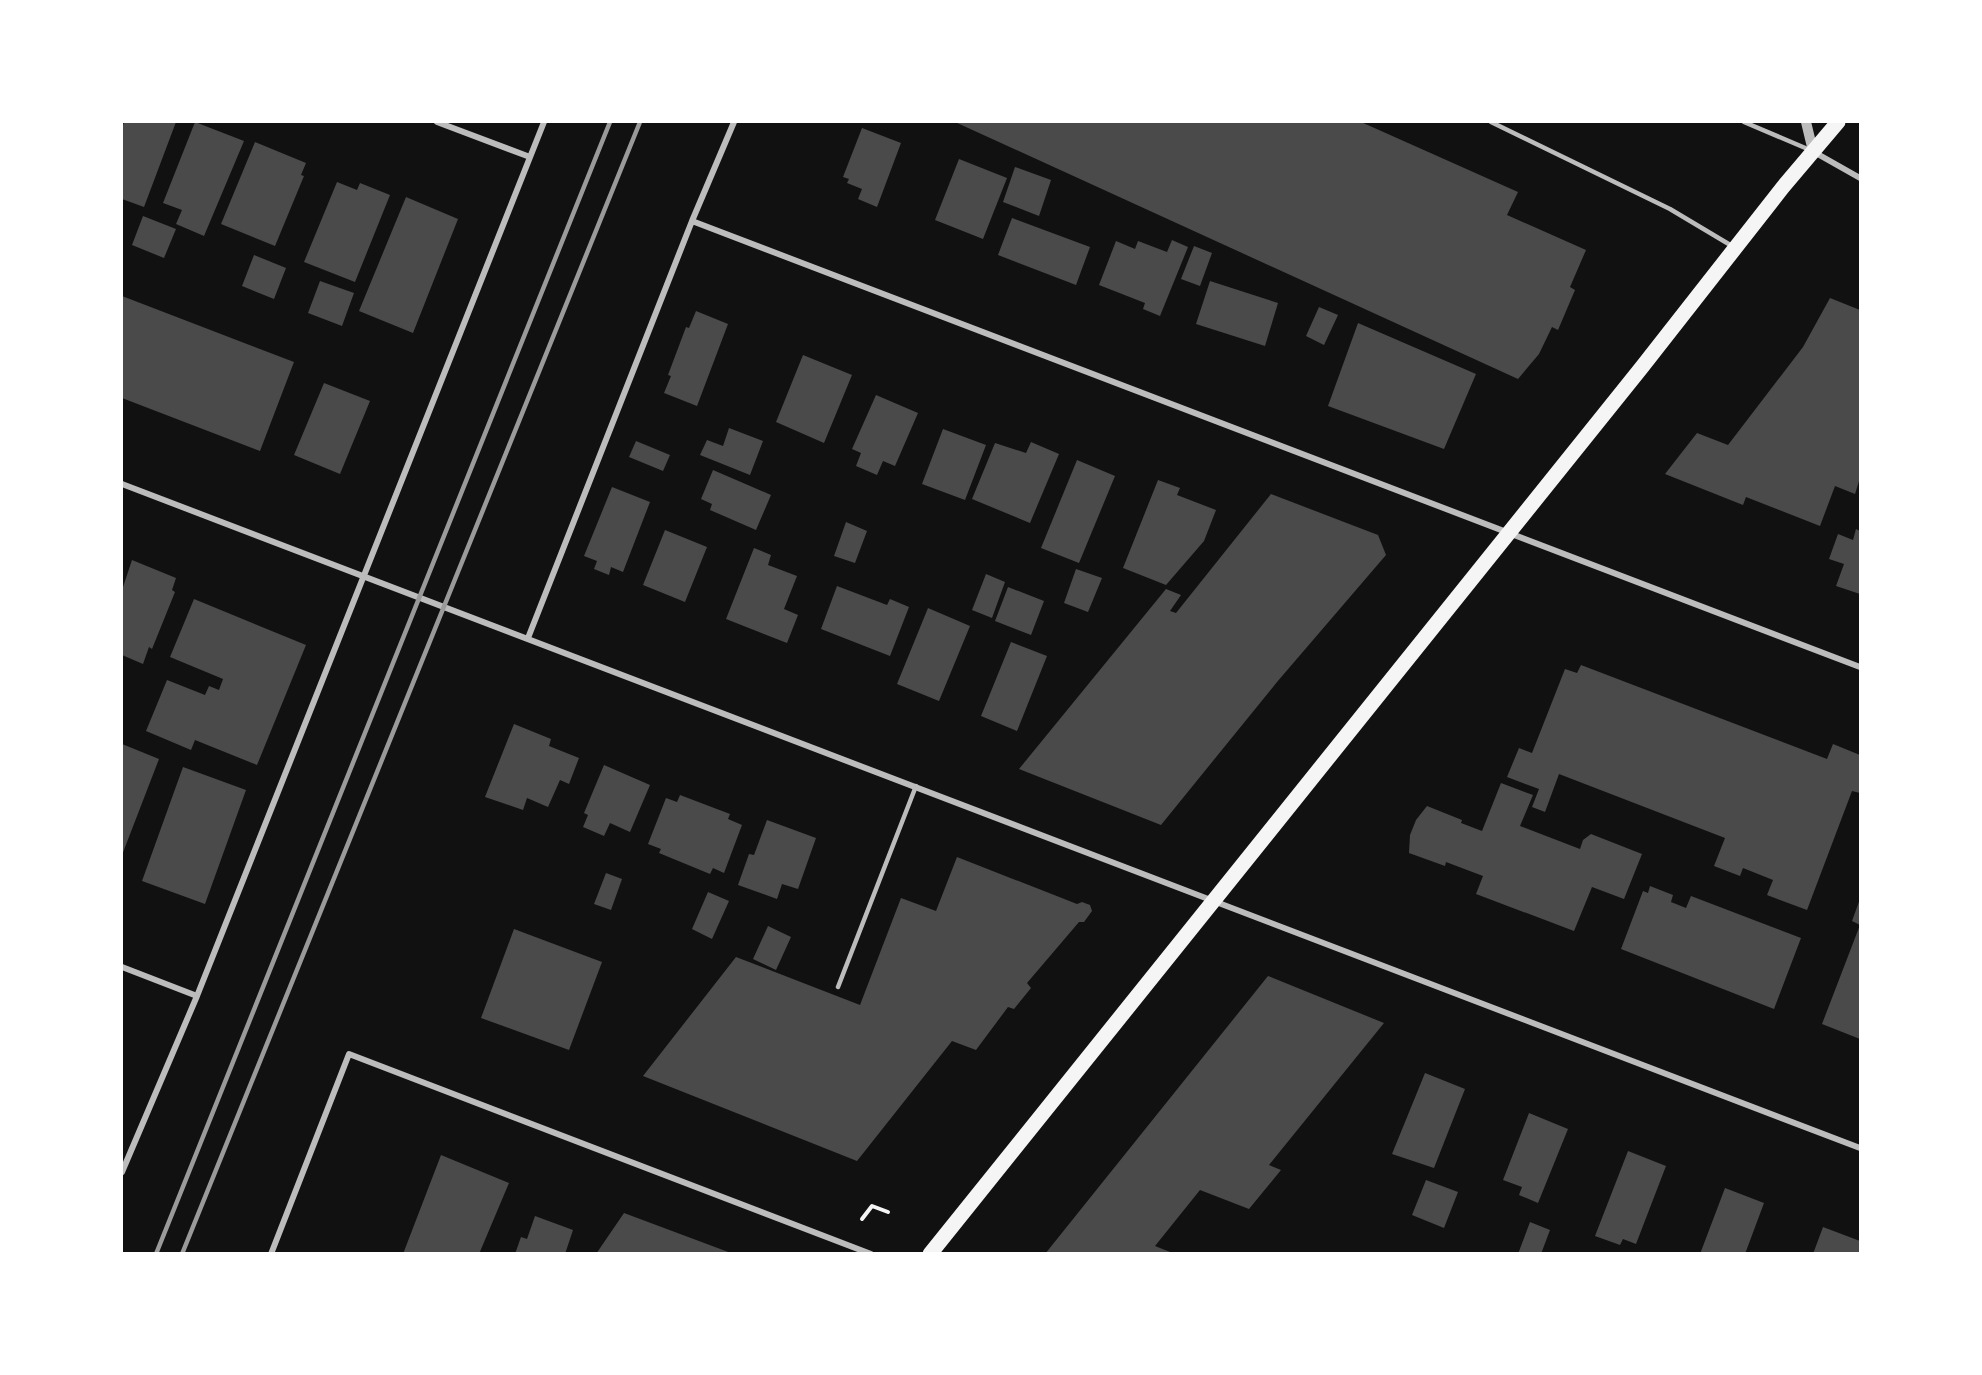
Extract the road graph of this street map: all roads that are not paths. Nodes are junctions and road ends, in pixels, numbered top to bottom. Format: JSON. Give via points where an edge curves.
{"nodes":[{"id":1,"x":437,"y":122,"type":"edge"},
{"id":2,"x":544,"y":122,"type":"edge"},
{"id":3,"x":734,"y":122,"type":"edge"},
{"id":4,"x":1491,"y":122,"type":"edge"},
{"id":5,"x":1744,"y":122,"type":"edge"},
{"id":6,"x":1806,"y":122,"type":"edge"},
{"id":7,"x":1838,"y":122,"type":"edge"},
{"id":8,"x":1813,"y":151,"type":"junction"},
{"id":9,"x":530,"y":157,"type":"junction"},
{"id":10,"x":1860,"y":178,"type":"edge"},
{"id":11,"x":692,"y":221,"type":"junction"},
{"id":12,"x":1735,"y":247,"type":"junction"},
{"id":13,"x":122,"y":484,"type":"edge"},
{"id":14,"x":1509,"y":533,"type":"junction"},
{"id":15,"x":363,"y":576,"type":"junction"},
{"id":16,"x":528,"y":638,"type":"junction"},
{"id":17,"x":1860,"y":667,"type":"edge"},
{"id":18,"x":916,"y":786,"type":"junction"},
{"id":19,"x":1215,"y":900,"type":"junction"},
{"id":20,"x":122,"y":966,"type":"edge"},
{"id":21,"x":838,"y":987,"type":"dead end"},
{"id":22,"x":197,"y":996,"type":"junction"},
{"id":23,"x":1860,"y":1148,"type":"edge"},
{"id":24,"x":122,"y":1172,"type":"edge"},
{"id":25,"x":271,"y":1254,"type":"edge"},
{"id":26,"x":871,"y":1254,"type":"edge"},
{"id":27,"x":930,"y":1254,"type":"edge"}],
"edges":[{"from":1,"to":9,"type":"street"},
{"from":2,"to":9,"type":"street"},
{"from":3,"to":11,"type":"street"},
{"from":4,"to":12,"type":"lane","via":[[1670,209]]},
{"from":5,"to":8,"type":"lane"},
{"from":6,"to":8,"type":"street"},
{"from":7,"to":8,"type":"main road"},
{"from":8,"to":10,"type":"street"},
{"from":8,"to":12,"type":"main road"},
{"from":9,"to":15,"type":"street"},
{"from":11,"to":14,"type":"street"},
{"from":11,"to":16,"type":"street"},
{"from":12,"to":14,"type":"main road"},
{"from":13,"to":15,"type":"street"},
{"from":14,"to":17,"type":"street"},
{"from":14,"to":19,"type":"main road"},
{"from":15,"to":16,"type":"street"},
{"from":15,"to":22,"type":"street"},
{"from":16,"to":18,"type":"street"},
{"from":18,"to":19,"type":"street"},
{"from":18,"to":21,"type":"lane"},
{"from":19,"to":23,"type":"street"},
{"from":19,"to":27,"type":"main road"},
{"from":20,"to":22,"type":"street"},
{"from":22,"to":24,"type":"street"},
{"from":25,"to":26,"type":"street","via":[[349,1054]]}]}
